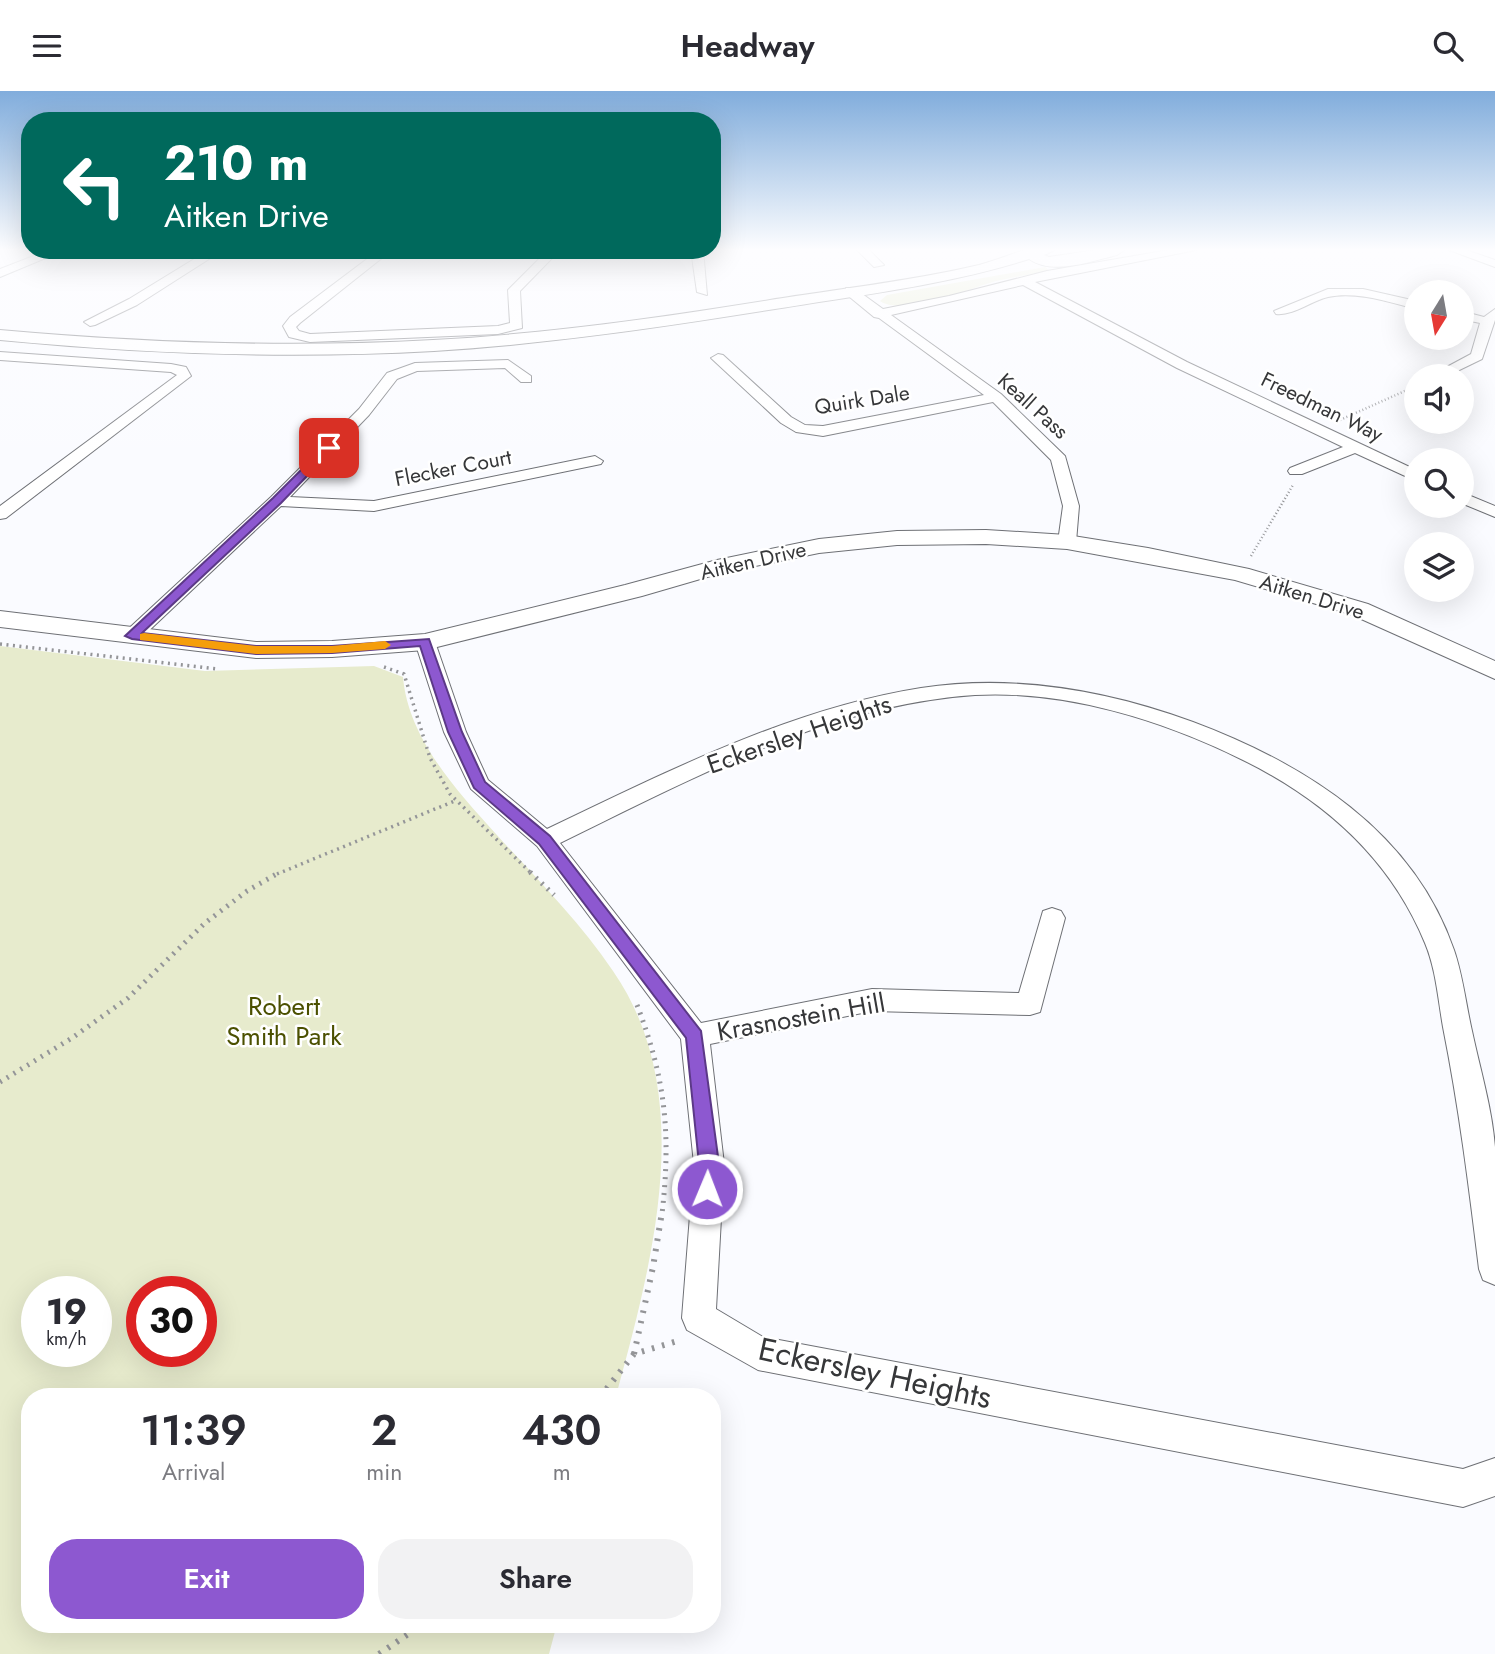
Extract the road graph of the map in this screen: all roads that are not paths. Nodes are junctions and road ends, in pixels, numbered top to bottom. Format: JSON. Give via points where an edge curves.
{"nodes":[{"id":1,"x":292,"y":323,"type":"edge"},
{"id":2,"x":517,"y":323,"type":"edge"},
{"id":3,"x":679,"y":323,"type":"edge"},
{"id":4,"x":891,"y":323,"type":"edge"},
{"id":5,"x":1103,"y":323,"type":"edge"},
{"id":6,"x":1489,"y":323,"type":"edge"},
{"id":7,"x":0,"y":338,"type":"edge"},
{"id":8,"x":0,"y":356,"type":"edge"},
{"id":9,"x":718,"y":358,"type":"dead end"},
{"id":10,"x":1461,"y":364,"type":"edge"},
{"id":11,"x":526,"y":379,"type":"dead end"},
{"id":12,"x":996,"y":397,"type":"junction"},
{"id":13,"x":1354,"y":449,"type":"junction"},
{"id":14,"x":595,"y":461,"type":"dead end"},
{"id":15,"x":1296,"y":471,"type":"road end"},
{"id":16,"x":1404,"y":471,"type":"edge"},
{"id":17,"x":277,"y":501,"type":"junction"},
{"id":18,"x":1474,"y":503,"type":"edge"},
{"id":19,"x":1495,"y":512,"type":"edge"},
{"id":20,"x":0,"y":514,"type":"edge"},
{"id":21,"x":1067,"y":542,"type":"junction"},
{"id":22,"x":0,"y":619,"type":"edge"},
{"id":23,"x":132,"y":636,"type":"junction"},
{"id":24,"x":425,"y":642,"type":"junction"},
{"id":25,"x":1495,"y":671,"type":"edge"},
{"id":26,"x":545,"y":840,"type":"junction"},
{"id":27,"x":1052,"y":918,"type":"dead end"},
{"id":28,"x":695,"y":1036,"type":"junction"},
{"id":29,"x":1495,"y":1269,"type":"edge"},
{"id":30,"x":1495,"y":1477,"type":"edge"}],
"edges":[{"from":1,"to":2,"type":"street","via":[[289,326],[294,334],[310,338],[498,330]]},
{"from":3,"to":7,"type":"main road","via":[[440,348],[326,353],[110,349]]},
{"from":4,"to":12,"type":"street","name":"Keall Pass"},
{"from":5,"to":13,"type":"street","name":"Freedman Way"},
{"from":6,"to":10,"type":"street","via":[[1477,356]]},
{"from":8,"to":20,"type":"street","via":[[171,368],[181,370],[184,376]]},
{"from":9,"to":12,"type":"street","name":"Quirk Dale","via":[[801,429],[823,431]]},
{"from":11,"to":17,"type":"street","via":[[508,364],[415,367],[392,376],[364,412]]},
{"from":12,"to":21,"type":"street","name":"Keall Pass","via":[[1059,459],[1071,506]]},
{"from":13,"to":15,"type":"street"},
{"from":13,"to":16,"type":"street","name":"Freedman Way"},
{"from":14,"to":17,"type":"street","name":"Flecker Court","via":[[374,506]]},
{"from":17,"to":23,"type":"street"},
{"from":18,"to":19,"type":"street"},
{"from":21,"to":24,"type":"main road","name":"Aitken Drive","via":[[897,538],[819,546],[717,567]]},
{"from":21,"to":25,"type":"main road","name":"Aitken Drive","via":[[1240,575],[1359,609]]},
{"from":22,"to":23,"type":"main road","name":"Aitken Drive"},
{"from":23,"to":24,"type":"main road","name":"Aitken Drive","via":[[256,650]]},
{"from":24,"to":26,"type":"street","via":[[455,732],[479,785]]},
{"from":26,"to":28,"type":"street"},
{"from":26,"to":29,"type":"street","name":"Eckersley Heights","via":[[726,755],[816,722],[905,698],[977,689],[1040,691],[1120,705],[1202,732],[1262,759],[1347,812],[1399,867],[1439,944],[1475,1111]]},
{"from":27,"to":28,"type":"street","name":"Krasnostein Hill","via":[[1030,1003],[872,1000]]},
{"from":28,"to":30,"type":"street","name":"Eckersley Heights","via":[[709,1164],[699,1318],[758,1353],[1463,1488]]}]}
